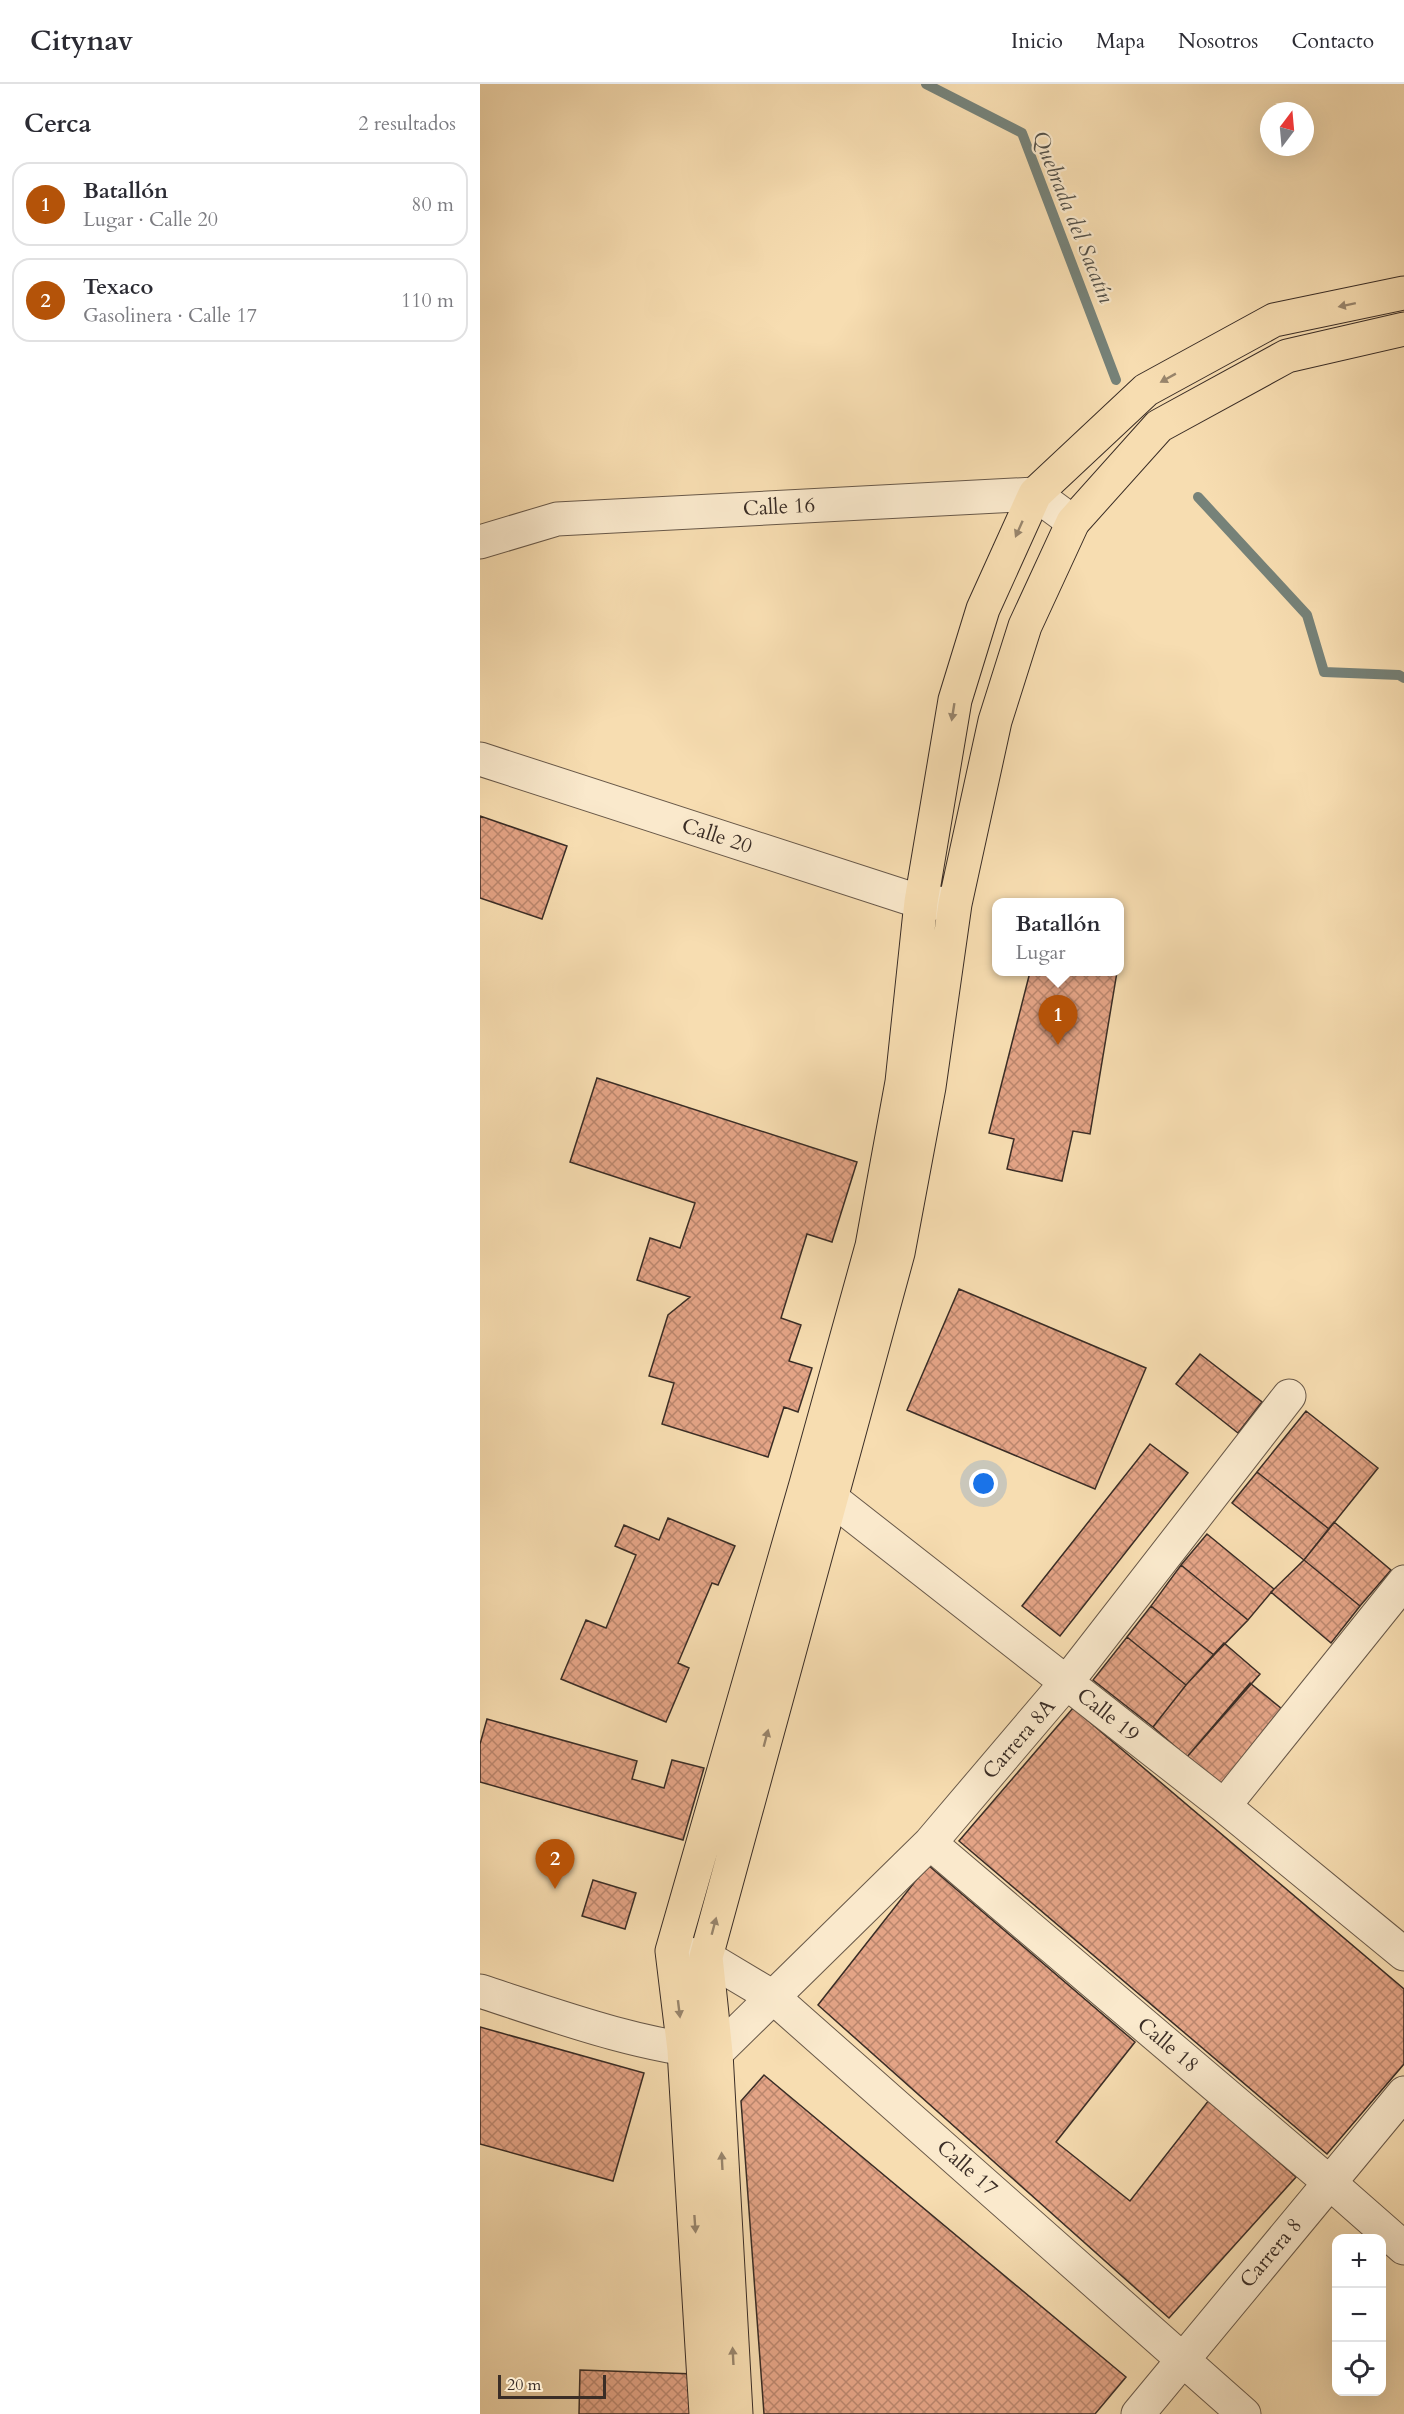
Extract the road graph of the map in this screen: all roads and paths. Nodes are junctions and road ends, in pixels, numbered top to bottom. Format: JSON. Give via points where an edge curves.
{"nodes":[{"id":1,"x":1404,"y":293,"type":"edge"},
{"id":2,"x":1404,"y":329,"type":"edge"},
{"id":3,"x":1035,"y":494,"type":"junction"},
{"id":4,"x":1073,"y":522,"type":"junction"},
{"id":5,"x":480,"y":542,"type":"edge"},
{"id":6,"x":480,"y":759,"type":"edge"},
{"id":7,"x":921,"y":902,"type":"junction"},
{"id":8,"x":955,"y":904,"type":"junction"},
{"id":9,"x":1289,"y":1396,"type":"dead end"},
{"id":10,"x":818,"y":1491,"type":"junction"},
{"id":11,"x":1404,"y":1582,"type":"edge"},
{"id":12,"x":1066,"y":1683,"type":"junction"},
{"id":13,"x":1224,"y":1806,"type":"junction"},
{"id":14,"x":930,"y":1843,"type":"junction"},
{"id":15,"x":672,"y":1951,"type":"junction"},
{"id":16,"x":1404,"y":1954,"type":"edge"},
{"id":17,"x":706,"y":1957,"type":"junction"},
{"id":18,"x":480,"y":1991,"type":"edge"},
{"id":19,"x":773,"y":1997,"type":"junction"},
{"id":20,"x":684,"y":2050,"type":"junction"},
{"id":21,"x":716,"y":2053,"type":"junction"},
{"id":22,"x":1404,"y":2093,"type":"edge"},
{"id":23,"x":1330,"y":2182,"type":"junction"},
{"id":24,"x":1404,"y":2248,"type":"edge"},
{"id":25,"x":1183,"y":2360,"type":"junction"},
{"id":26,"x":706,"y":2414,"type":"edge"},
{"id":27,"x":736,"y":2414,"type":"edge"},
{"id":28,"x":1138,"y":2414,"type":"edge"},
{"id":29,"x":1244,"y":2414,"type":"edge"}],
"edges":[{"from":1,"to":3,"type":"main road","one_way":true,"via":[[1274,320],[1146,390]]},
{"from":2,"to":4,"type":"main road","via":[[1287,356],[1159,426]]},
{"from":3,"to":4,"type":"street"},
{"from":3,"to":5,"type":"street","name":"Calle 16","via":[[557,519]]},
{"from":3,"to":7,"type":"main road","one_way":true,"via":[[983,609],[955,700]]},
{"from":4,"to":8,"type":"main road","via":[[1025,626],[995,721]]},
{"from":6,"to":7,"type":"street","name":"Calle 20"},
{"from":7,"to":8,"type":"street","name":"Calle 20"},
{"from":7,"to":10,"type":"main road","via":[[902,1082],[872,1246]]},
{"from":8,"to":10,"type":"main road","via":[[929,1087],[898,1253]]},
{"from":9,"to":12,"type":"street","name":"Carrera 8A"},
{"from":10,"to":12,"type":"street","name":"Calle 19"},
{"from":10,"to":15,"type":"main road"},
{"from":17,"to":10,"type":"main road","one_way":true},
{"from":11,"to":13,"type":"street"},
{"from":12,"to":13,"type":"street","name":"Calle 19"},
{"from":12,"to":14,"type":"street","name":"Carrera 8A"},
{"from":13,"to":16,"type":"street","name":"Calle 19"},
{"from":14,"to":19,"type":"street","name":"Carrera 8A"},
{"from":14,"to":23,"type":"street","name":"Calle 18"},
{"from":15,"to":17,"type":"street","name":"Calle 17"},
{"from":15,"to":20,"type":"main road","one_way":true},
{"from":17,"to":19,"type":"street","name":"Calle 17"},
{"from":17,"to":21,"type":"main road"},
{"from":18,"to":20,"type":"street","via":[[583,2024]]},
{"from":19,"to":21,"type":"street","name":"Carrera 8A"},
{"from":19,"to":25,"type":"street","name":"Calle 17"},
{"from":20,"to":21,"type":"street"},
{"from":20,"to":26,"type":"main road","one_way":true},
{"from":27,"to":21,"type":"main road","one_way":true},
{"from":22,"to":23,"type":"street","name":"Carrera 8"},
{"from":23,"to":24,"type":"street","name":"Calle 18"},
{"from":23,"to":25,"type":"street","name":"Carrera 8"},
{"from":25,"to":28,"type":"street","name":"Carrera 8"},
{"from":25,"to":29,"type":"street","name":"Calle 17"}]}
